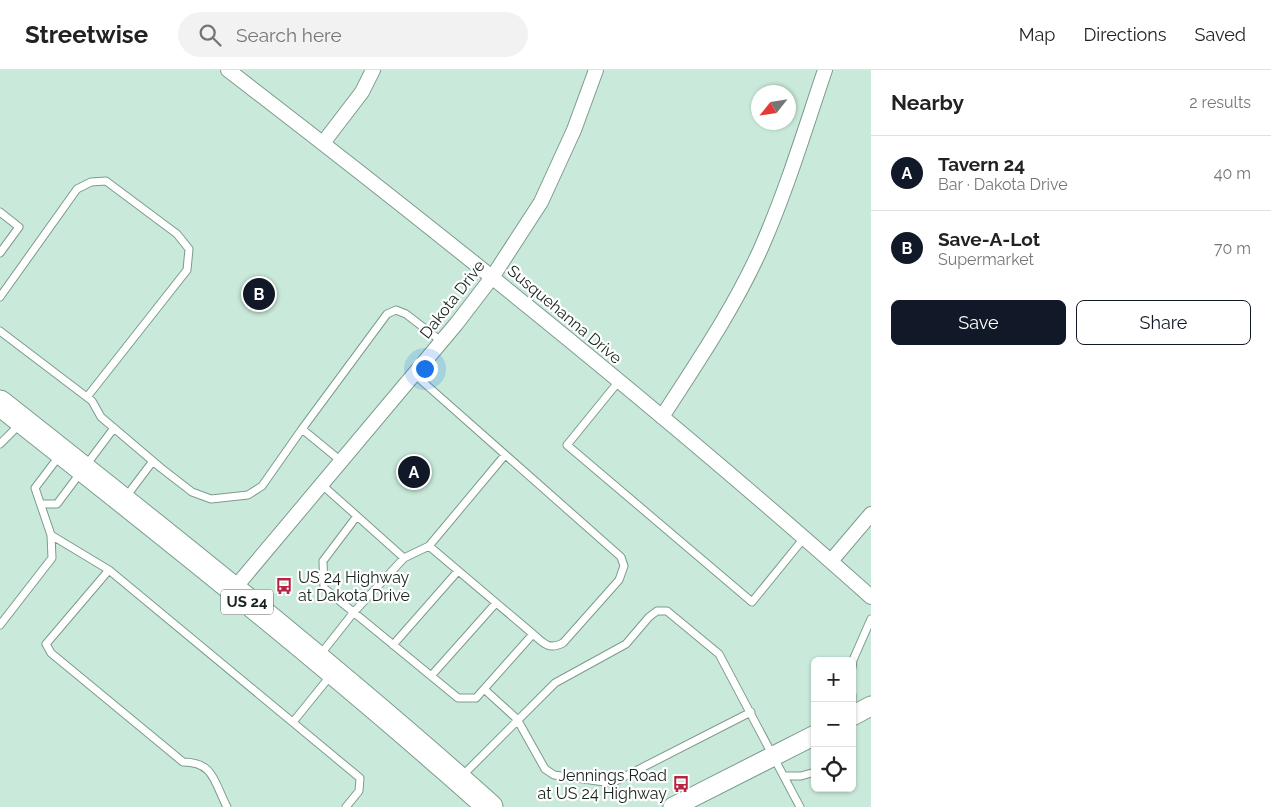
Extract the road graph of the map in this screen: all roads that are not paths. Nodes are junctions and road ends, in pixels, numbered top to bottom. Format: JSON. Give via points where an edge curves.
{"nodes":[{"id":1,"x":228,"y":70,"type":"edge"},
{"id":2,"x":373,"y":70,"type":"edge"},
{"id":3,"x":596,"y":70,"type":"edge"},
{"id":4,"x":825,"y":70,"type":"edge"},
{"id":5,"x":323,"y":143,"type":"junction"},
{"id":6,"x":0,"y":212,"type":"edge"},
{"id":7,"x":0,"y":253,"type":"edge"},
{"id":8,"x":493,"y":276,"type":"junction"},
{"id":9,"x":0,"y":296,"type":"edge"},
{"id":10,"x":0,"y":331,"type":"edge"},
{"id":11,"x":442,"y":341,"type":"junction"},
{"id":12,"x":414,"y":374,"type":"junction"},
{"id":13,"x":619,"y":382,"type":"junction"},
{"id":14,"x":87,"y":397,"type":"junction"},
{"id":15,"x":0,"y":403,"type":"edge"},
{"id":16,"x":662,"y":417,"type":"junction"},
{"id":17,"x":23,"y":421,"type":"junction"},
{"id":18,"x":114,"y":428,"type":"junction"},
{"id":19,"x":302,"y":429,"type":"junction"},
{"id":20,"x":0,"y":444,"type":"edge"},
{"id":21,"x":62,"y":452,"type":"junction"},
{"id":22,"x":506,"y":455,"type":"junction"},
{"id":23,"x":153,"y":461,"type":"junction"},
{"id":24,"x":341,"y":461,"type":"junction"},
{"id":25,"x":84,"y":469,"type":"junction"},
{"id":26,"x":321,"y":484,"type":"junction"},
{"id":27,"x":123,"y":500,"type":"junction"},
{"id":28,"x":41,"y":504,"type":"junction"},
{"id":29,"x":871,"y":514,"type":"edge"},
{"id":30,"x":357,"y":516,"type":"junction"},
{"id":31,"x":51,"y":535,"type":"junction"},
{"id":32,"x":804,"y":538,"type":"junction"},
{"id":33,"x":429,"y":546,"type":"junction"},
{"id":34,"x":404,"y":558,"type":"junction"},
{"id":35,"x":831,"y":561,"type":"junction"},
{"id":36,"x":109,"y":570,"type":"junction"},
{"id":37,"x":458,"y":571,"type":"junction"},
{"id":38,"x":232,"y":590,"type":"junction"},
{"id":39,"x":871,"y":597,"type":"edge"},
{"id":40,"x":496,"y":603,"type":"junction"},
{"id":41,"x":354,"y":612,"type":"junction"},
{"id":42,"x":871,"y":619,"type":"edge"},
{"id":43,"x":0,"y":625,"type":"edge"},
{"id":44,"x":533,"y":634,"type":"junction"},
{"id":45,"x":393,"y":645,"type":"junction"},
{"id":46,"x":854,"y":657,"type":"edge"},
{"id":47,"x":325,"y":666,"type":"junction"},
{"id":48,"x":431,"y":676,"type":"junction"},
{"id":49,"x":484,"y":689,"type":"junction"},
{"id":50,"x":871,"y":706,"type":"edge"},
{"id":51,"x":751,"y":712,"type":"junction"},
{"id":52,"x":856,"y":714,"type":"edge"},
{"id":53,"x":517,"y":719,"type":"junction"},
{"id":54,"x":293,"y":722,"type":"junction"},
{"id":55,"x":811,"y":737,"type":"edge"},
{"id":56,"x":774,"y":756,"type":"junction"},
{"id":57,"x":811,"y":773,"type":"edge"},
{"id":58,"x":784,"y":776,"type":"junction"},
{"id":59,"x":459,"y":779,"type":"junction"},
{"id":60,"x":227,"y":807,"type":"edge"},
{"id":61,"x":346,"y":807,"type":"edge"},
{"id":62,"x":490,"y":807,"type":"edge"},
{"id":63,"x":672,"y":807,"type":"edge"},
{"id":64,"x":800,"y":807,"type":"edge"}],
"edges":[{"from":1,"to":5,"type":"street","name":"Susquehanna Drive"},
{"from":2,"to":5,"type":"street","via":[[362,92]]},
{"from":3,"to":8,"type":"street","name":"Dakota Drive","via":[[574,130],[541,202]]},
{"from":4,"to":16,"type":"street","via":[[762,248],[720,328]]},
{"from":5,"to":8,"type":"street","name":"Susquehanna Drive"},
{"from":6,"to":7,"type":"lane","via":[[19,227]]},
{"from":8,"to":11,"type":"street","name":"Dakota Drive"},
{"from":8,"to":13,"type":"street","name":"Susquehanna Drive"},
{"from":9,"to":14,"type":"lane","via":[[77,189],[91,182],[106,181],[177,234],[189,249],[187,270]]},
{"from":10,"to":14,"type":"lane"},
{"from":11,"to":12,"type":"street","name":"Dakota Drive"},
{"from":11,"to":19,"type":"lane","via":[[406,314],[396,310],[387,314]]},
{"from":12,"to":22,"type":"lane"},
{"from":12,"to":24,"type":"street","name":"Dakota Drive"},
{"from":13,"to":16,"type":"street","name":"Susquehanna Drive"},
{"from":13,"to":32,"type":"lane","via":[[567,445],[752,602]]},
{"from":14,"to":18,"type":"lane","via":[[101,417]]},
{"from":15,"to":17,"type":"highway","number":"US 24"},
{"from":16,"to":32,"type":"street","name":"Susquehanna Drive"},
{"from":17,"to":20,"type":"lane"},
{"from":17,"to":21,"type":"highway","number":"US 24"},
{"from":18,"to":23,"type":"lane"},
{"from":18,"to":25,"type":"lane"},
{"from":19,"to":23,"type":"lane","via":[[262,486],[248,495],[211,500],[192,492]]},
{"from":19,"to":24,"type":"lane"},
{"from":21,"to":25,"type":"highway","number":"US 24"},
{"from":21,"to":28,"type":"lane","via":[[34,488]]},
{"from":22,"to":33,"type":"lane"},
{"from":22,"to":44,"type":"lane","via":[[621,557],[624,566],[619,580],[563,643],[548,647]]},
{"from":23,"to":27,"type":"lane"},
{"from":24,"to":26,"type":"street","name":"Dakota Drive"},
{"from":25,"to":27,"type":"highway","number":"US 24"},
{"from":25,"to":28,"type":"lane","via":[[57,504]]},
{"from":26,"to":30,"type":"lane"},
{"from":26,"to":38,"type":"street","name":"Dakota Drive"},
{"from":27,"to":38,"type":"highway","number":"US 24"},
{"from":28,"to":31,"type":"lane"},
{"from":29,"to":35,"type":"street"},
{"from":30,"to":34,"type":"lane"},
{"from":30,"to":41,"type":"lane","via":[[323,561],[324,588]]},
{"from":31,"to":36,"type":"lane"},
{"from":31,"to":43,"type":"lane","via":[[52,558]]},
{"from":32,"to":35,"type":"street","name":"Susquehanna Drive"},
{"from":33,"to":34,"type":"lane"},
{"from":33,"to":37,"type":"lane"},
{"from":34,"to":41,"type":"lane"},
{"from":35,"to":39,"type":"street","name":"Susquehanna Drive"},
{"from":36,"to":54,"type":"lane"},
{"from":36,"to":60,"type":"lane","via":[[46,644],[51,653],[183,762],[198,762],[207,768]]},
{"from":37,"to":40,"type":"lane"},
{"from":37,"to":45,"type":"lane"},
{"from":38,"to":47,"type":"highway","number":"US 24"},
{"from":40,"to":44,"type":"lane"},
{"from":40,"to":48,"type":"lane"},
{"from":41,"to":45,"type":"lane"},
{"from":41,"to":47,"type":"lane"},
{"from":42,"to":46,"type":"lane"},
{"from":44,"to":49,"type":"lane"},
{"from":45,"to":48,"type":"lane"},
{"from":47,"to":54,"type":"lane"},
{"from":47,"to":59,"type":"highway","number":"US 24"},
{"from":48,"to":49,"type":"lane","via":[[458,698],[471,700]]},
{"from":49,"to":53,"type":"lane"},
{"from":50,"to":52,"type":"street"},
{"from":51,"to":53,"type":"lane","via":[[612,783],[554,775],[545,768]]},
{"from":51,"to":53,"type":"lane","via":[[719,654],[667,611],[657,611],[626,644],[555,683]]},
{"from":51,"to":56,"type":"lane"},
{"from":53,"to":59,"type":"lane"},
{"from":54,"to":61,"type":"lane","via":[[360,778],[359,791]]},
{"from":55,"to":56,"type":"street"},
{"from":56,"to":58,"type":"lane"},
{"from":56,"to":63,"type":"street"},
{"from":57,"to":58,"type":"lane"},
{"from":58,"to":64,"type":"lane"},
{"from":59,"to":62,"type":"highway","number":"US 24"}]}
